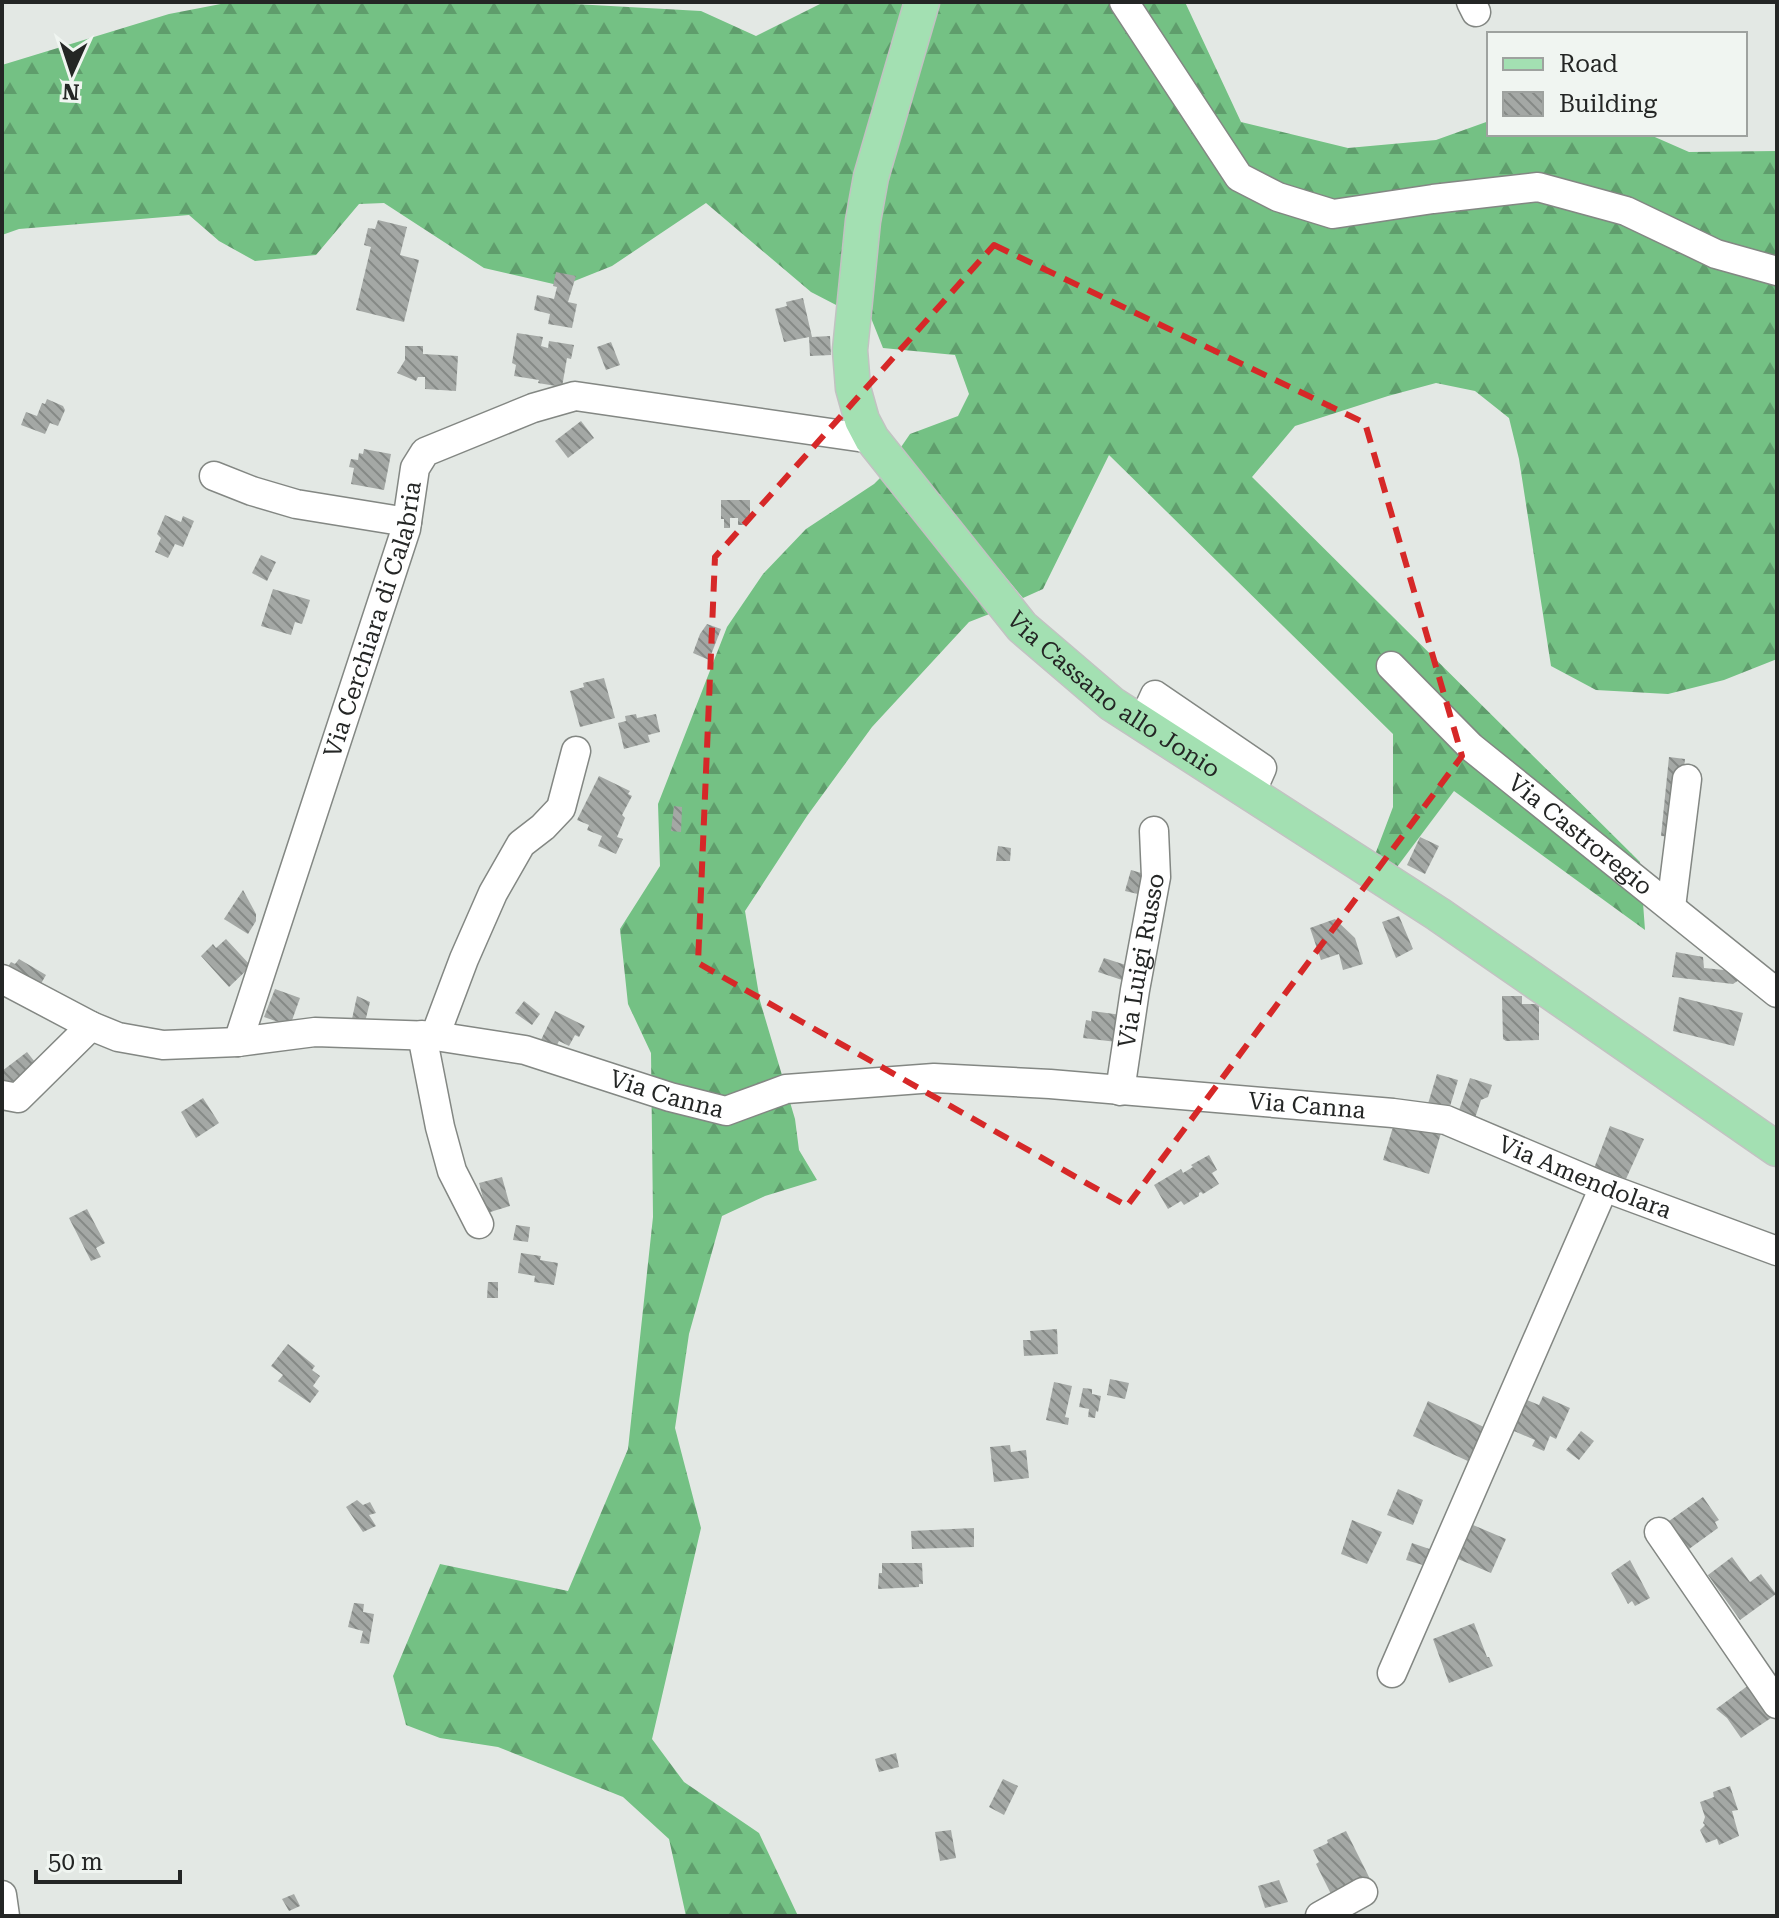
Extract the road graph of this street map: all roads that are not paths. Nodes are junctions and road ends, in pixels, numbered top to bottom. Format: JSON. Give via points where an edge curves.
{"nodes":[{"id":1,"x":1124,"y":2,"type":"edge"},
{"id":2,"x":919,"y":15,"type":"edge"},
{"id":3,"x":1776,"y":270,"type":"edge"},
{"id":4,"x":872,"y":439,"type":"junction"},
{"id":5,"x":214,"y":476,"type":"dead end"},
{"id":6,"x":407,"y":522,"type":"junction"},
{"id":7,"x":1391,"y":666,"type":"dead end"},
{"id":8,"x":576,"y":751,"type":"dead end"},
{"id":9,"x":1687,"y":779,"type":"dead end"},
{"id":10,"x":1154,"y":831,"type":"dead end"},
{"id":11,"x":1671,"y":907,"type":"junction"},
{"id":12,"x":2,"y":979,"type":"edge"},
{"id":13,"x":1777,"y":993,"type":"edge"},
{"id":14,"x":91,"y":1026,"type":"junction"},
{"id":15,"x":429,"y":1036,"type":"junction"},
{"id":16,"x":238,"y":1042,"type":"junction"},
{"id":17,"x":1120,"y":1091,"type":"junction"},
{"id":18,"x":2,"y":1095,"type":"edge"},
{"id":19,"x":1393,"y":1113,"type":"joint"},
{"id":20,"x":1777,"y":1149,"type":"edge"},
{"id":21,"x":1604,"y":1187,"type":"junction"},
{"id":22,"x":479,"y":1224,"type":"dead end"},
{"id":23,"x":1777,"y":1251,"type":"edge"},
{"id":24,"x":1659,"y":1532,"type":"dead end"},
{"id":25,"x":1392,"y":1673,"type":"dead end"},
{"id":26,"x":1777,"y":1704,"type":"edge"},
{"id":27,"x":1363,"y":1892,"type":"dead end"},
{"id":28,"x":2,"y":1895,"type":"edge"},
{"id":29,"x":5,"y":1916,"type":"edge"},
{"id":30,"x":1320,"y":1916,"type":"edge"}],
"edges":[{"from":1,"to":3,"type":"street","via":[[1239,177],[1278,197],[1333,214],[1538,187],[1626,211],[1716,254]]},
{"from":2,"to":4,"type":"main road","name":"Via Cassano allo Jonio","via":[[863,221],[850,350],[853,388]]},
{"from":4,"to":6,"type":"street","name":"Via Cerchiara di Calabria","via":[[575,396],[425,452],[415,468]]},
{"from":4,"to":20,"type":"main road","name":"Via Cassano allo Jonio","via":[[1022,627],[1112,704],[1438,914]]},
{"from":5,"to":6,"type":"street","via":[[296,504]]},
{"from":6,"to":16,"type":"street","name":"Via Cerchiara di Calabria"},
{"from":7,"to":11,"type":"street","name":"Via Castroregio","via":[[1471,747]]},
{"from":8,"to":15,"type":"street","via":[[561,808],[521,844],[493,893]]},
{"from":9,"to":11,"type":"street"},
{"from":10,"to":17,"type":"street","name":"Via Luigi Russo","via":[[1156,877]]},
{"from":11,"to":13,"type":"street","name":"Via Castroregio"},
{"from":12,"to":14,"type":"street","name":"Via Canna"},
{"from":14,"to":16,"type":"street","name":"Via Canna","via":[[163,1045]]},
{"from":14,"to":18,"type":"street","via":[[18,1098]]},
{"from":15,"to":16,"type":"street","name":"Via Canna","via":[[315,1032]]},
{"from":15,"to":17,"type":"street","name":"Via Canna","via":[[525,1050],[726,1111],[786,1089],[934,1078]]},
{"from":15,"to":22,"type":"street","via":[[440,1127],[452,1171]]},
{"from":17,"to":19,"type":"street","name":"Via Canna"},
{"from":19,"to":21,"type":"street","name":"Via Amendolara","via":[[1446,1120]]},
{"from":21,"to":23,"type":"street","name":"Via Amendolara"},
{"from":21,"to":25,"type":"street"},
{"from":24,"to":26,"type":"street"},
{"from":27,"to":30,"type":"street"},
{"from":28,"to":29,"type":"street"}]}
